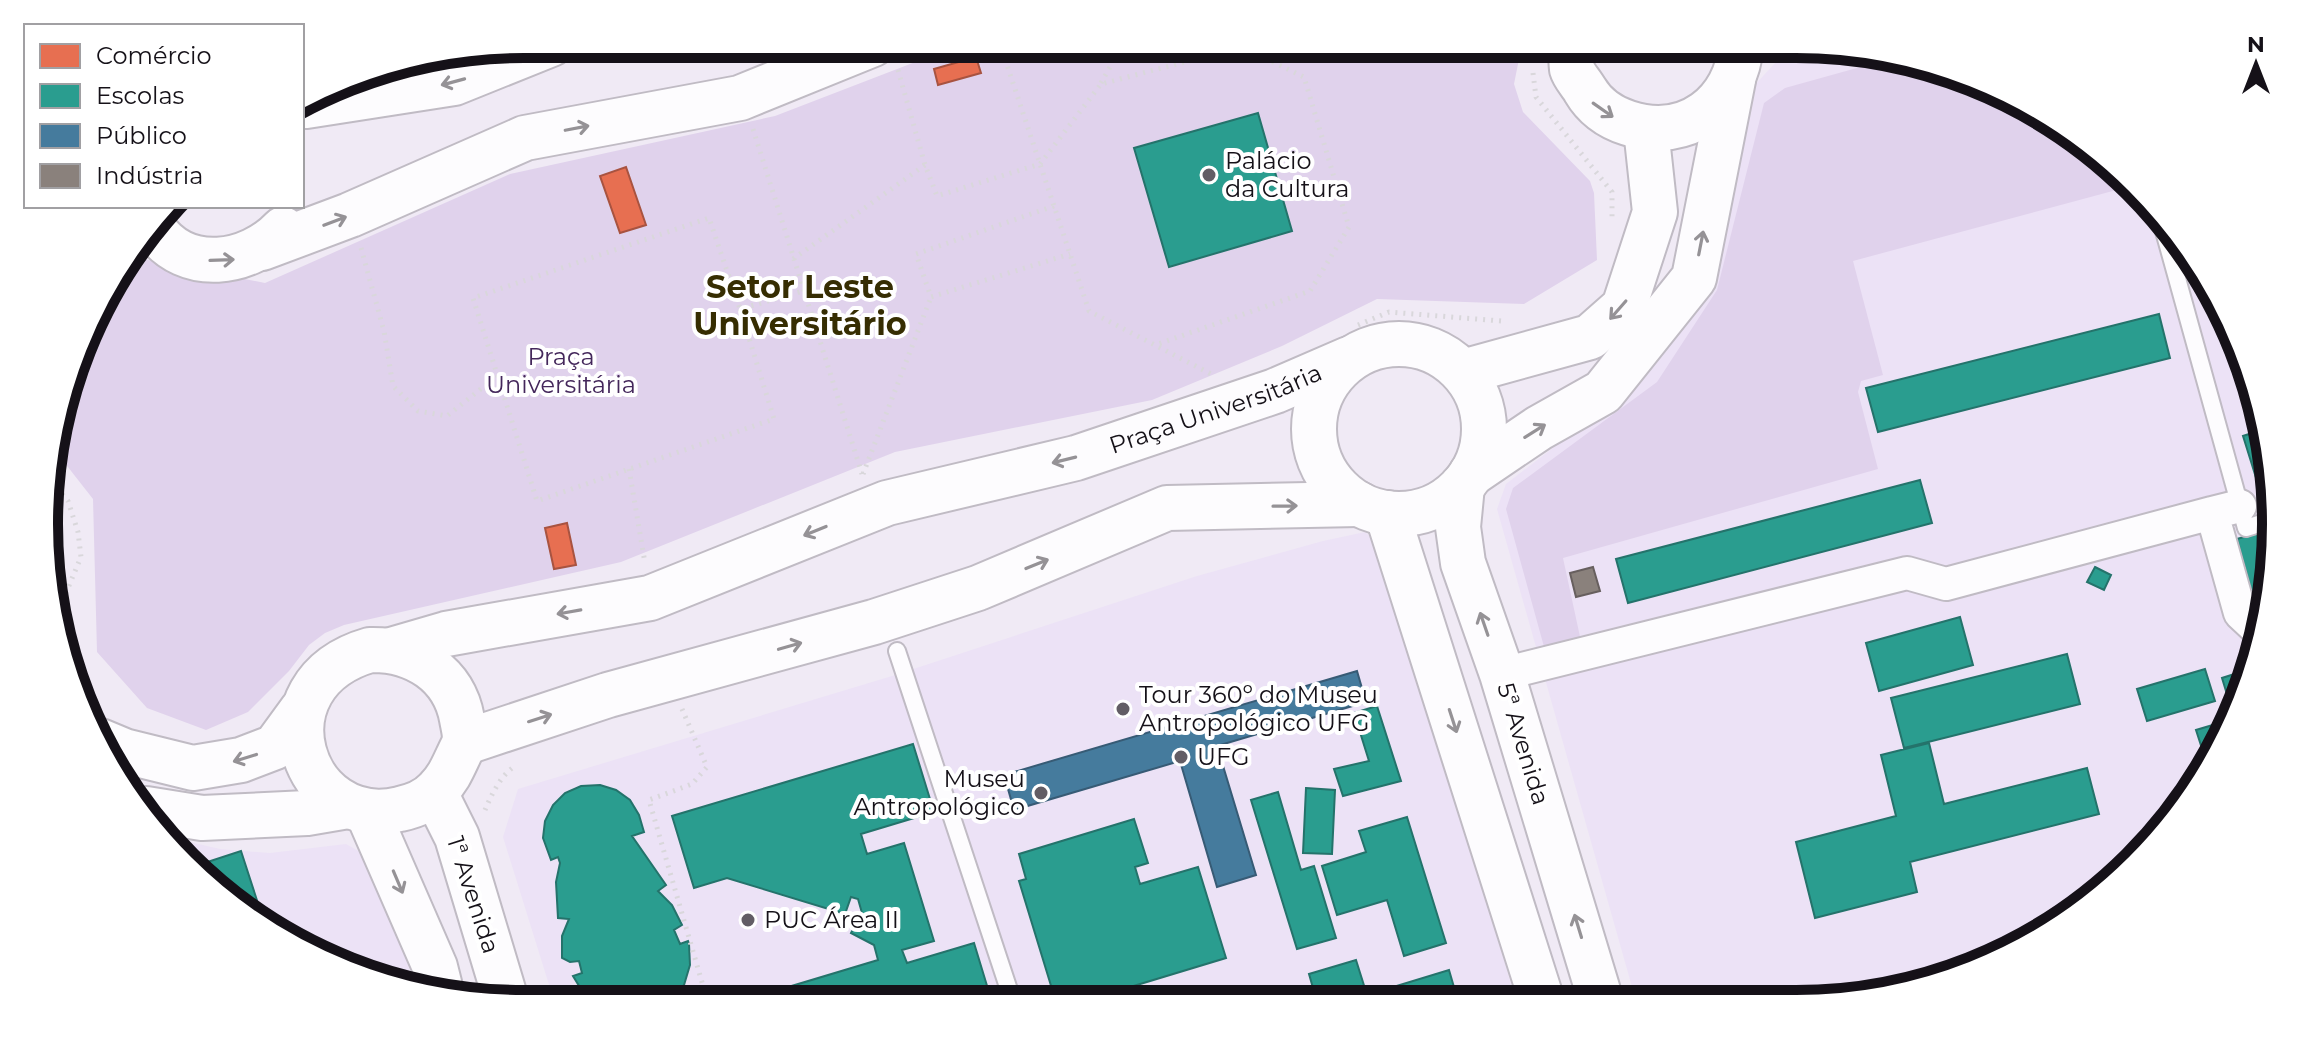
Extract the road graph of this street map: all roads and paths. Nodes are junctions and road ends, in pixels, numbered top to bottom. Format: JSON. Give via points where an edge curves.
{"nodes":[{"id":1,"x":515,"y":58,"type":"edge"},
{"id":2,"x":878,"y":58,"type":"edge"},
{"id":3,"x":886,"y":58,"type":"edge"},
{"id":4,"x":1005,"y":58,"type":"edge"},
{"id":5,"x":1115,"y":58,"type":"edge"},
{"id":6,"x":1200,"y":58,"type":"edge"},
{"id":7,"x":1265,"y":58,"type":"edge"},
{"id":8,"x":1549,"y":58,"type":"edge"},
{"id":9,"x":1560,"y":58,"type":"edge"},
{"id":10,"x":1743,"y":58,"type":"edge"},
{"id":11,"x":1744,"y":58,"type":"edge"},
{"id":12,"x":1101,"y":84,"type":"junction"},
{"id":13,"x":324,"y":103,"type":"edge"},
{"id":14,"x":751,"y":123,"type":"dead end"},
{"id":15,"x":1646,"y":129,"type":"junction"},
{"id":16,"x":1040,"y":164,"type":"junction"},
{"id":17,"x":925,"y":165,"type":"junction"},
{"id":18,"x":1054,"y":206,"type":"junction"},
{"id":19,"x":295,"y":208,"type":"edge"},
{"id":20,"x":1612,"y":233,"type":"dead end"},
{"id":21,"x":157,"y":236,"type":"edge"},
{"id":22,"x":2165,"y":239,"type":"edge"},
{"id":23,"x":360,"y":243,"type":"dead end"},
{"id":24,"x":262,"y":248,"type":"junction"},
{"id":25,"x":1070,"y":254,"type":"junction"},
{"id":26,"x":793,"y":259,"type":"junction"},
{"id":27,"x":803,"y":291,"type":"junction"},
{"id":28,"x":931,"y":297,"type":"junction"},
{"id":29,"x":740,"y":309,"type":"junction"},
{"id":30,"x":1389,"y":312,"type":"dead end"},
{"id":31,"x":1513,"y":322,"type":"dead end"},
{"id":32,"x":1155,"y":345,"type":"junction"},
{"id":33,"x":1349,"y":359,"type":"junction"},
{"id":34,"x":1463,"y":372,"type":"junction"},
{"id":35,"x":497,"y":376,"type":"junction"},
{"id":36,"x":1222,"y":380,"type":"dead end"},
{"id":37,"x":629,"y":469,"type":"junction"},
{"id":38,"x":1466,"y":480,"type":"junction"},
{"id":39,"x":59,"y":491,"type":"edge"},
{"id":40,"x":1373,"y":508,"type":"junction"},
{"id":41,"x":2226,"y":510,"type":"junction"},
{"id":42,"x":2262,"y":523,"type":"edge"},
{"id":43,"x":645,"y":562,"type":"dead end"},
{"id":44,"x":64,"y":597,"type":"edge"},
{"id":45,"x":2251,"y":623,"type":"edge"},
{"id":46,"x":391,"y":650,"type":"junction"},
{"id":47,"x":897,"y":651,"type":"dead end"},
{"id":48,"x":1502,"y":674,"type":"junction"},
{"id":49,"x":302,"y":710,"type":"junction"},
{"id":50,"x":667,"y":713,"type":"dead end"},
{"id":51,"x":466,"y":742,"type":"junction"},
{"id":52,"x":115,"y":747,"type":"edge"},
{"id":53,"x":523,"y":762,"type":"dead end"},
{"id":54,"x":435,"y":793,"type":"junction"},
{"id":55,"x":358,"y":808,"type":"junction"},
{"id":56,"x":156,"y":811,"type":"edge"},
{"id":57,"x":489,"y":824,"type":"dead end"},
{"id":58,"x":439,"y":982,"type":"edge"},
{"id":59,"x":489,"y":989,"type":"edge"},
{"id":60,"x":704,"y":990,"type":"edge"},
{"id":61,"x":1009,"y":990,"type":"edge"},
{"id":62,"x":1538,"y":990,"type":"edge"},
{"id":63,"x":1598,"y":990,"type":"edge"}],
"edges":[{"from":1,"to":13,"type":"main road","one_way":true,"via":[[454,83]]},
{"from":24,"to":2,"type":"main road","one_way":true,"via":[[525,138],[740,98]]},
{"from":3,"to":17,"type":"path"},
{"from":4,"to":16,"type":"path"},
{"from":5,"to":12,"type":"path"},
{"from":6,"to":12,"type":"path"},
{"from":7,"to":32,"type":"path","via":[[1304,77],[1349,227],[1310,291]]},
{"from":8,"to":20,"type":"path","via":[[1533,87],[1536,97],[1612,192]]},
{"from":9,"to":15,"type":"main road","one_way":true,"via":[[1593,104],[1615,119]]},
{"from":10,"to":15,"type":"main road","via":[[1718,102],[1697,119]]},
{"from":38,"to":11,"type":"main road","one_way":true,"via":[[1539,428],[1603,392],[1694,278]]},
{"from":12,"to":16,"type":"path"},
{"from":14,"to":26,"type":"path"},
{"from":15,"to":34,"type":"main road","one_way":true,"via":[[1655,212],[1624,307],[1590,337]]},
{"from":16,"to":17,"type":"path","via":[[937,196]]},
{"from":16,"to":18,"type":"path"},
{"from":17,"to":26,"type":"path"},
{"from":18,"to":25,"type":"path"},
{"from":18,"to":28,"type":"path","via":[[916,254]]},
{"from":19,"to":24,"type":"main road","via":[[282,230]]},
{"from":21,"to":24,"type":"main road","one_way":true,"via":[[208,260],[236,259]]},
{"from":22,"to":41,"type":"lane"},
{"from":23,"to":35,"type":"path","via":[[393,386],[418,411],[447,416]]},
{"from":25,"to":28,"type":"path"},
{"from":25,"to":32,"type":"path","via":[[1089,311]]},
{"from":26,"to":27,"type":"path"},
{"from":27,"to":28,"type":"path","via":[[863,475]]},
{"from":27,"to":29,"type":"path"},
{"from":29,"to":35,"type":"path","via":[[709,218],[473,298]]},
{"from":29,"to":37,"type":"path","via":[[774,419]]},
{"from":30,"to":31,"type":"path"},
{"from":32,"to":36,"type":"path"},
{"from":33,"to":34,"type":"main road","via":[[1371,347],[1396,343],[1421,346]]},
{"from":33,"to":40,"type":"main road","via":[[1328,380],[1316,406],[1313,435],[1320,462],[1340,492]]},
{"from":33,"to":46,"type":"main road","name":"Praça Universitária","one_way":true,"via":[[1275,391],[1076,458],[887,503],[650,598],[446,634]]},
{"from":34,"to":38,"type":"main road","via":[[1478,396],[1484,423],[1481,451]]},
{"from":35,"to":37,"type":"path","via":[[537,501]]},
{"from":37,"to":43,"type":"path"},
{"from":38,"to":40,"type":"main road","via":[[1434,506],[1411,513]]},
{"from":48,"to":38,"type":"main road","name":"5ª Avenida","one_way":true,"via":[[1463,563],[1458,527]]},
{"from":39,"to":44,"type":"path","via":[[68,501],[81,557]]},
{"from":51,"to":40,"type":"main road","one_way":true,"via":[[608,695],[978,588],[1167,508]]},
{"from":40,"to":62,"type":"main road","one_way":true},
{"from":41,"to":42,"type":"lane","via":[[2246,528]]},
{"from":41,"to":45,"type":"street","via":[[2240,613]]},
{"from":41,"to":48,"type":"street","via":[[1946,584],[1907,573]]},
{"from":46,"to":49,"type":"main road","via":[[370,650],[332,666]]},
{"from":46,"to":51,"type":"main road","via":[[431,666],[448,682],[459,703]]},
{"from":47,"to":61,"type":"lane"},
{"from":63,"to":48,"type":"main road","name":"5ª Avenida","one_way":true},
{"from":49,"to":52,"type":"main road","one_way":true,"via":[[275,747],[241,760],[193,768]]},
{"from":49,"to":55,"type":"main road","via":[[302,749],[314,776]]},
{"from":50,"to":60,"type":"path","via":[[682,709],[707,767],[692,784],[649,800]]},
{"from":51,"to":54,"type":"main road"},
{"from":53,"to":57,"type":"path","via":[[495,787],[485,809]]},
{"from":54,"to":55,"type":"main road","via":[[390,812]]},
{"from":54,"to":59,"type":"main road","name":"1ª Avenida","via":[[457,837]]},
{"from":55,"to":56,"type":"main road","via":[[202,818]]},
{"from":55,"to":58,"type":"main road","one_way":true}]}
